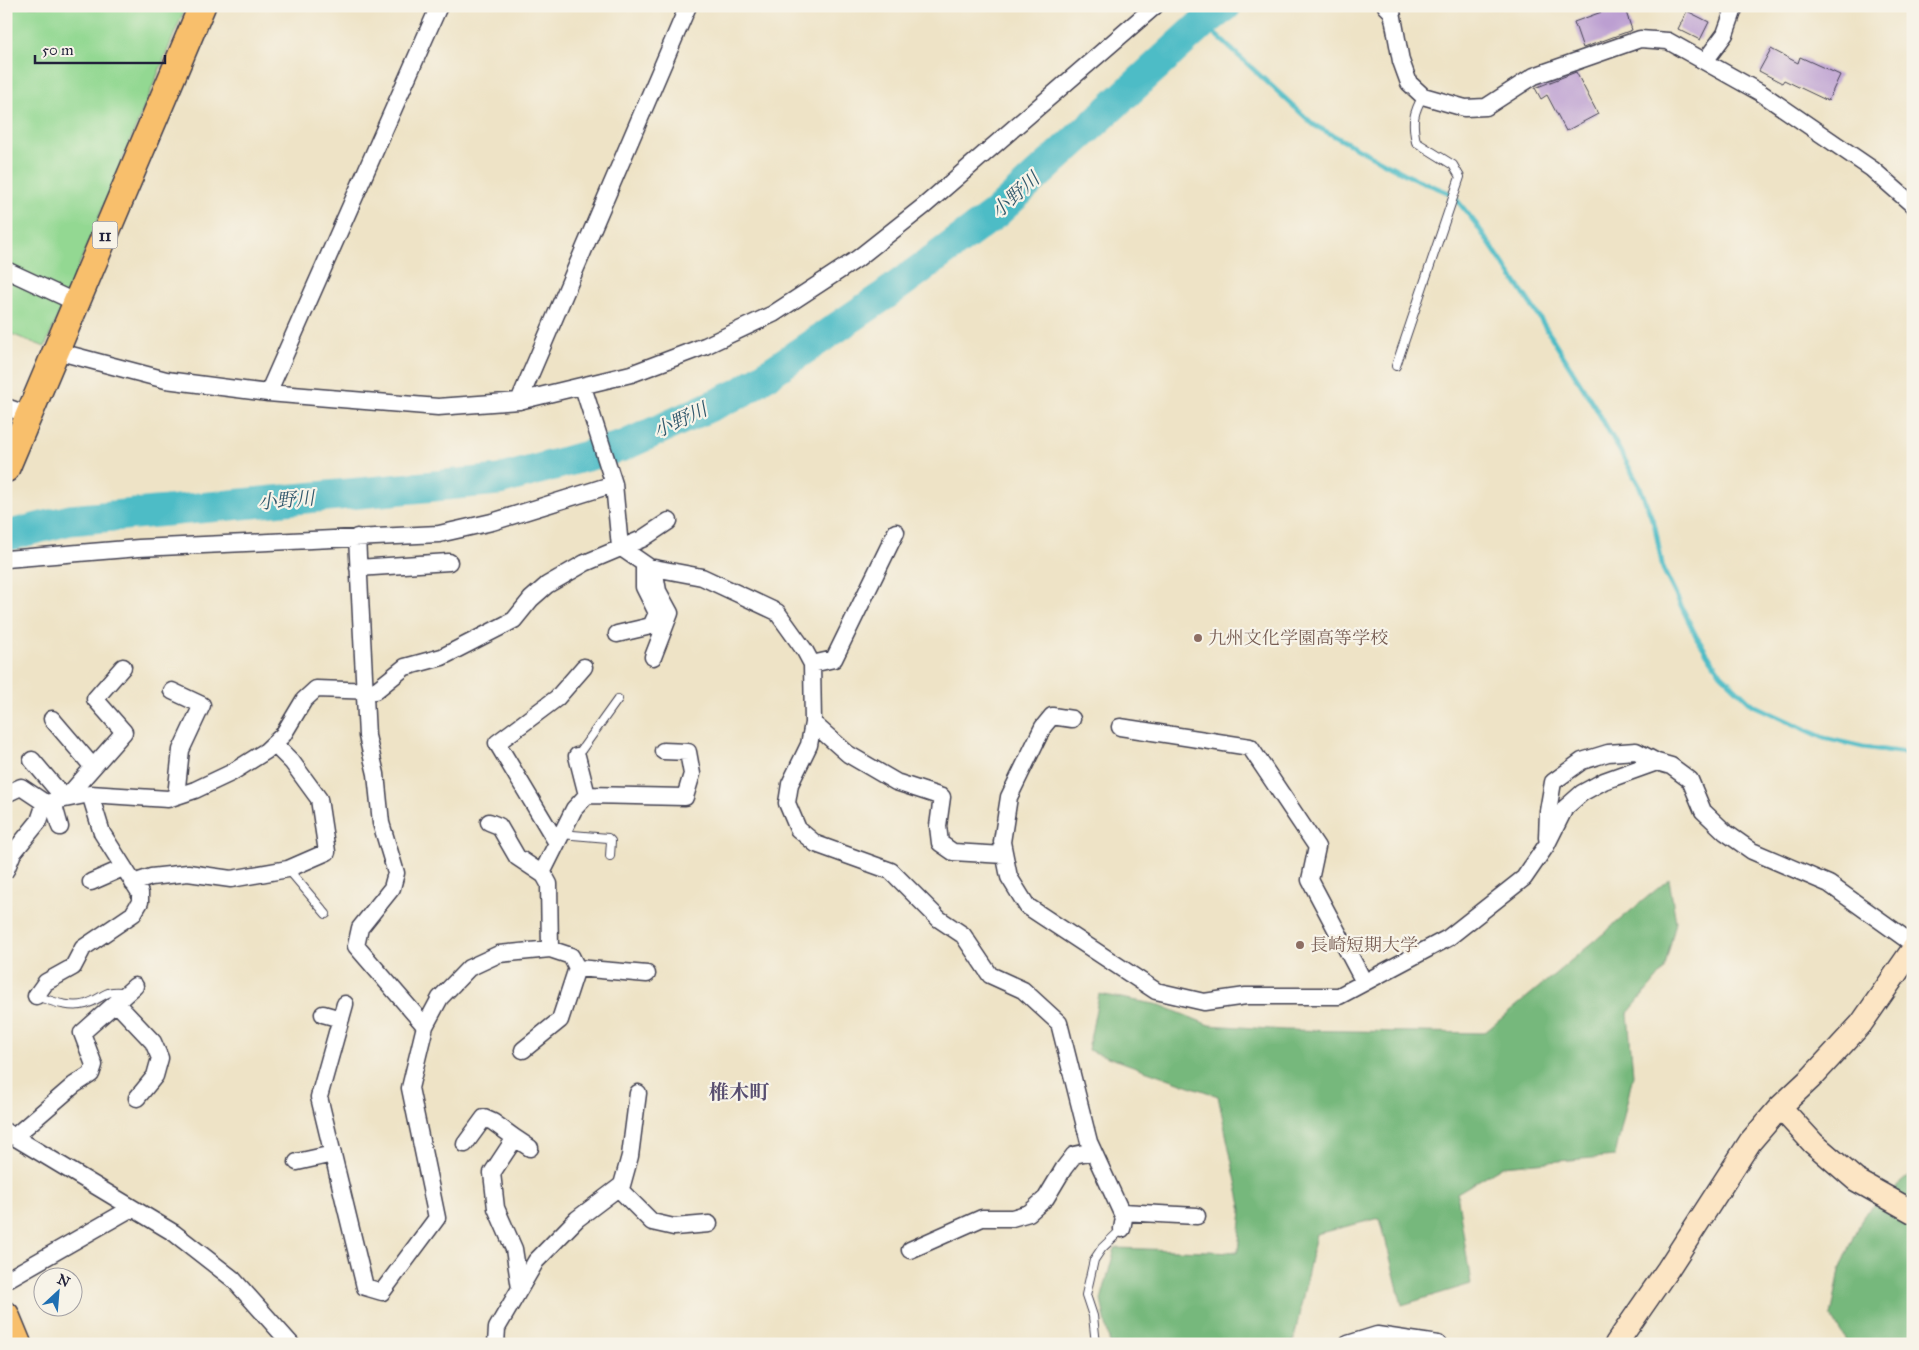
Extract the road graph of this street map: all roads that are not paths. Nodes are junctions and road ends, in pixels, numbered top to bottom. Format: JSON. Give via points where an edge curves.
{"nodes":[{"id":1,"x":202,"y":6,"type":"edge"},
{"id":2,"x":439,"y":6,"type":"edge"},
{"id":3,"x":688,"y":6,"type":"edge"},
{"id":4,"x":1154,"y":6,"type":"edge"},
{"id":5,"x":1735,"y":6,"type":"edge"},
{"id":6,"x":1390,"y":8,"type":"edge"},
{"id":7,"x":1705,"y":61,"type":"junction"},
{"id":8,"x":1423,"y":96,"type":"junction"},
{"id":9,"x":1913,"y":205,"type":"edge"},
{"id":10,"x":6,"y":270,"type":"edge"},
{"id":11,"x":67,"y":298,"type":"junction"},
{"id":12,"x":56,"y":351,"type":"junction"},
{"id":13,"x":1396,"y":366,"type":"dead end"},
{"id":14,"x":585,"y":392,"type":"junction"},
{"id":15,"x":268,"y":393,"type":"junction"},
{"id":16,"x":519,"y":401,"type":"junction"},
{"id":17,"x":18,"y":411,"type":"edge"},
{"id":18,"x":7,"y":466,"type":"edge"},
{"id":19,"x":613,"y":481,"type":"junction"},
{"id":20,"x":668,"y":521,"type":"dead end"},
{"id":21,"x":896,"y":532,"type":"dead end"},
{"id":22,"x":357,"y":537,"type":"junction"},
{"id":23,"x":620,"y":547,"type":"junction"},
{"id":24,"x":6,"y":559,"type":"edge"},
{"id":25,"x":449,"y":562,"type":"dead end"},
{"id":26,"x":649,"y":566,"type":"junction"},
{"id":27,"x":358,"y":568,"type":"junction"},
{"id":28,"x":617,"y":634,"type":"dead end"},
{"id":29,"x":653,"y":657,"type":"dead end"},
{"id":30,"x":812,"y":664,"type":"junction"},
{"id":31,"x":123,"y":667,"type":"dead end"},
{"id":32,"x":584,"y":667,"type":"dead end"},
{"id":33,"x":364,"y":689,"type":"junction"},
{"id":34,"x":172,"y":691,"type":"dead end"},
{"id":35,"x":618,"y":699,"type":"dead end"},
{"id":36,"x":52,"y":719,"type":"dead end"},
{"id":37,"x":1072,"y":719,"type":"dead end"},
{"id":38,"x":813,"y":723,"type":"junction"},
{"id":39,"x":1120,"y":727,"type":"dead end"},
{"id":40,"x":274,"y":744,"type":"junction"},
{"id":41,"x":663,"y":751,"type":"dead end"},
{"id":42,"x":577,"y":756,"type":"joint"},
{"id":43,"x":32,"y":760,"type":"dead end"},
{"id":44,"x":1657,"y":762,"type":"junction"},
{"id":45,"x":93,"y":767,"type":"junction"},
{"id":46,"x":6,"y":794,"type":"edge"},
{"id":47,"x":90,"y":794,"type":"junction"},
{"id":48,"x":587,"y":795,"type":"junction"},
{"id":49,"x":176,"y":796,"type":"junction"},
{"id":50,"x":54,"y":801,"type":"junction"},
{"id":51,"x":489,"y":822,"type":"dead end"},
{"id":52,"x":60,"y":827,"type":"dead end"},
{"id":53,"x":559,"y":839,"type":"junction"},
{"id":54,"x":1546,"y":846,"type":"junction"},
{"id":55,"x":1004,"y":855,"type":"junction"},
{"id":56,"x":610,"y":856,"type":"dead end"},
{"id":57,"x":123,"y":868,"type":"junction"},
{"id":58,"x":288,"y":869,"type":"junction"},
{"id":59,"x":6,"y":870,"type":"edge"},
{"id":60,"x":542,"y":873,"type":"junction"},
{"id":61,"x":90,"y":882,"type":"dead end"},
{"id":62,"x":133,"y":883,"type":"junction"},
{"id":63,"x":326,"y":914,"type":"dead end"},
{"id":64,"x":1913,"y":944,"type":"edge"},
{"id":65,"x":550,"y":948,"type":"junction"},
{"id":66,"x":1913,"y":948,"type":"edge"},
{"id":67,"x":577,"y":968,"type":"junction"},
{"id":68,"x":647,"y":974,"type":"dead end"},
{"id":69,"x":1364,"y":982,"type":"junction"},
{"id":70,"x":126,"y":994,"type":"junction"},
{"id":71,"x":36,"y":996,"type":"joint"},
{"id":72,"x":323,"y":1014,"type":"dead end"},
{"id":73,"x":425,"y":1026,"type":"junction"},
{"id":74,"x":523,"y":1050,"type":"dead end"},
{"id":75,"x":638,"y":1093,"type":"dead end"},
{"id":76,"x":137,"y":1098,"type":"dead end"},
{"id":77,"x":1780,"y":1107,"type":"junction"},
{"id":78,"x":10,"y":1134,"type":"edge"},
{"id":79,"x":515,"y":1138,"type":"junction"},
{"id":80,"x":465,"y":1144,"type":"dead end"},
{"id":81,"x":530,"y":1148,"type":"dead end"},
{"id":82,"x":1093,"y":1151,"type":"junction"},
{"id":83,"x":333,"y":1154,"type":"junction"},
{"id":84,"x":297,"y":1162,"type":"dead end"},
{"id":85,"x":618,"y":1188,"type":"junction"},
{"id":86,"x":132,"y":1208,"type":"junction"},
{"id":87,"x":1122,"y":1212,"type":"junction"},
{"id":88,"x":1913,"y":1212,"type":"edge"},
{"id":89,"x":1197,"y":1216,"type":"dead end"},
{"id":90,"x":709,"y":1224,"type":"dead end"},
{"id":91,"x":1122,"y":1229,"type":"joint"},
{"id":92,"x":910,"y":1250,"type":"dead end"},
{"id":93,"x":6,"y":1280,"type":"edge"},
{"id":94,"x":520,"y":1288,"type":"junction"},
{"id":95,"x":6,"y":1315,"type":"edge"},
{"id":96,"x":18,"y":1344,"type":"edge"},
{"id":97,"x":291,"y":1344,"type":"edge"},
{"id":98,"x":496,"y":1344,"type":"edge"},
{"id":99,"x":1096,"y":1344,"type":"edge"},
{"id":100,"x":1348,"y":1344,"type":"edge"},
{"id":101,"x":1438,"y":1344,"type":"edge"},
{"id":102,"x":1616,"y":1344,"type":"edge"}],
"edges":[{"from":1,"to":11,"type":"main road","number":"11"},
{"from":2,"to":15,"type":"street"},
{"from":3,"to":16,"type":"street"},
{"from":4,"to":14,"type":"street","via":[[924,206],[857,259],[772,314],[705,346]]},
{"from":5,"to":7,"type":"street","via":[[1725,34]]},
{"from":6,"to":8,"type":"street","via":[[1409,83]]},
{"from":7,"to":8,"type":"street","via":[[1668,41],[1640,39],[1534,76],[1486,107],[1466,108]]},
{"from":7,"to":9,"type":"street","via":[[1761,93],[1872,169]]},
{"from":8,"to":13,"type":"lane","via":[[1415,110],[1413,127],[1416,142],[1453,165],[1460,177]]},
{"from":10,"to":11,"type":"street"},
{"from":11,"to":12,"type":"main road","number":"11"},
{"from":12,"to":15,"type":"street","via":[[166,380]]},
{"from":12,"to":17,"type":"main road","number":"11"},
{"from":14,"to":16,"type":"street"},
{"from":14,"to":19,"type":"street"},
{"from":15,"to":16,"type":"street","via":[[438,407]]},
{"from":17,"to":18,"type":"main road","number":"11"},
{"from":19,"to":22,"type":"street","via":[[492,522],[439,534]]},
{"from":19,"to":23,"type":"street"},
{"from":20,"to":23,"type":"street","via":[[642,540]]},
{"from":21,"to":30,"type":"street","via":[[834,659]]},
{"from":22,"to":24,"type":"street","via":[[139,548]]},
{"from":22,"to":27,"type":"street"},
{"from":23,"to":26,"type":"street"},
{"from":23,"to":33,"type":"street","via":[[546,585],[514,620],[442,657],[405,667],[375,690]]},
{"from":25,"to":27,"type":"street"},
{"from":26,"to":28,"type":"street","via":[[644,587],[658,613],[652,626]]},
{"from":26,"to":29,"type":"street","via":[[670,613]]},
{"from":26,"to":30,"type":"street","via":[[702,577],[777,612]]},
{"from":27,"to":33,"type":"street"},
{"from":30,"to":38,"type":"street"},
{"from":31,"to":45,"type":"street","via":[[95,699],[124,732]]},
{"from":32,"to":53,"type":"street","via":[[557,698],[497,743]]},
{"from":33,"to":40,"type":"street","via":[[316,689],[304,700]]},
{"from":33,"to":73,"type":"street","via":[[366,736],[376,774],[381,823],[396,873],[392,888],[360,928],[356,946]]},
{"from":34,"to":49,"type":"street","via":[[202,705],[181,750]]},
{"from":35,"to":42,"type":"lane"},
{"from":36,"to":45,"type":"street"},
{"from":37,"to":55,"type":"street","via":[[1052,716],[1043,727],[1009,797],[1002,842]]},
{"from":38,"to":55,"type":"street","via":[[848,754],[896,782],[942,797],[938,826],[940,843],[946,848],[953,852]]},
{"from":38,"to":82,"type":"street","via":[[809,745],[790,784],[787,803],[798,830],[816,844],[891,871],[939,919],[964,935],[990,975],[1023,990],[1059,1023]]},
{"from":39,"to":69,"type":"street","via":[[1250,748],[1317,847],[1310,880]]},
{"from":40,"to":49,"type":"street","via":[[231,773]]},
{"from":40,"to":58,"type":"street","via":[[292,762],[318,799],[327,852]]},
{"from":41,"to":48,"type":"street","via":[[688,752],[692,774],[685,797]]},
{"from":42,"to":48,"type":"street"},
{"from":43,"to":50,"type":"street"},
{"from":44,"to":54,"type":"street","via":[[1604,781],[1582,793],[1565,808]]},
{"from":44,"to":54,"type":"street","via":[[1636,751],[1608,753],[1582,762],[1554,782]]},
{"from":44,"to":64,"type":"street","via":[[1671,766],[1690,780],[1703,811],[1745,847],[1829,884]]},
{"from":45,"to":50,"type":"street"},
{"from":46,"to":50,"type":"street","via":[[21,787]]},
{"from":47,"to":49,"type":"street","via":[[168,799]]},
{"from":47,"to":50,"type":"street"},
{"from":47,"to":57,"type":"street","via":[[102,833]]},
{"from":48,"to":53,"type":"street","via":[[574,810]]},
{"from":50,"to":52,"type":"street"},
{"from":50,"to":59,"type":"street","via":[[13,853]]},
{"from":51,"to":60,"type":"street","via":[[498,826],[517,857]]},
{"from":53,"to":56,"type":"lane","via":[[608,838],[611,842]]},
{"from":53,"to":60,"type":"street"},
{"from":54,"to":69,"type":"street","via":[[1524,878],[1448,938]]},
{"from":55,"to":69,"type":"street","via":[[1009,878],[1027,906],[1156,991],[1204,1002],[1246,996],[1339,996]]},
{"from":57,"to":61,"type":"street"},
{"from":57,"to":62,"type":"street"},
{"from":58,"to":62,"type":"street","via":[[231,879],[188,873],[151,877]]},
{"from":58,"to":63,"type":"lane"},
{"from":60,"to":65,"type":"street","via":[[549,884]]},
{"from":62,"to":71,"type":"street","via":[[140,893],[140,902],[133,914],[83,948],[73,967],[46,982]]},
{"from":65,"to":67,"type":"street","via":[[571,956]]},
{"from":65,"to":73,"type":"street","via":[[499,954],[469,968],[440,998]]},
{"from":66,"to":77,"type":"street","via":[[1861,1024]]},
{"from":67,"to":68,"type":"street"},
{"from":67,"to":74,"type":"street","via":[[560,1020]]},
{"from":70,"to":71,"type":"lane","via":[[114,990],[85,1004],[59,1004]]},
{"from":70,"to":76,"type":"street","via":[[160,1058],[155,1076]]},
{"from":70,"to":78,"type":"street","via":[[82,1033],[94,1065],[91,1074]]},
{"from":72,"to":83,"type":"street","via":[[343,1012],[319,1097]]},
{"from":73,"to":83,"type":"street","via":[[410,1088],[437,1218],[382,1292],[365,1287]]},
{"from":75,"to":85,"type":"street","via":[[630,1156],[622,1185]]},
{"from":77,"to":88,"type":"street","via":[[1813,1143],[1856,1180]]},
{"from":77,"to":102,"type":"street","via":[[1750,1142]]},
{"from":78,"to":86,"type":"street"},
{"from":79,"to":80,"type":"street","via":[[484,1118]]},
{"from":79,"to":81,"type":"street"},
{"from":79,"to":94,"type":"street","via":[[492,1173],[496,1208],[514,1249]]},
{"from":82,"to":87,"type":"street"},
{"from":82,"to":92,"type":"street","via":[[1074,1155],[1046,1198],[1030,1212],[1012,1218],[982,1218]]},
{"from":83,"to":84,"type":"street"},
{"from":85,"to":90,"type":"street","via":[[652,1222],[674,1227]]},
{"from":85,"to":94,"type":"street","via":[[570,1226],[536,1261]]},
{"from":86,"to":93,"type":"street"},
{"from":86,"to":97,"type":"street","via":[[174,1233],[233,1278]]},
{"from":87,"to":89,"type":"street"},
{"from":87,"to":91,"type":"street"},
{"from":91,"to":99,"type":"lane","via":[[1094,1260],[1086,1295],[1093,1316]]},
{"from":94,"to":98,"type":"street","via":[[497,1328]]},
{"from":95,"to":96,"type":"main road"},
{"from":100,"to":101,"type":"street","via":[[1377,1335]]}]}
